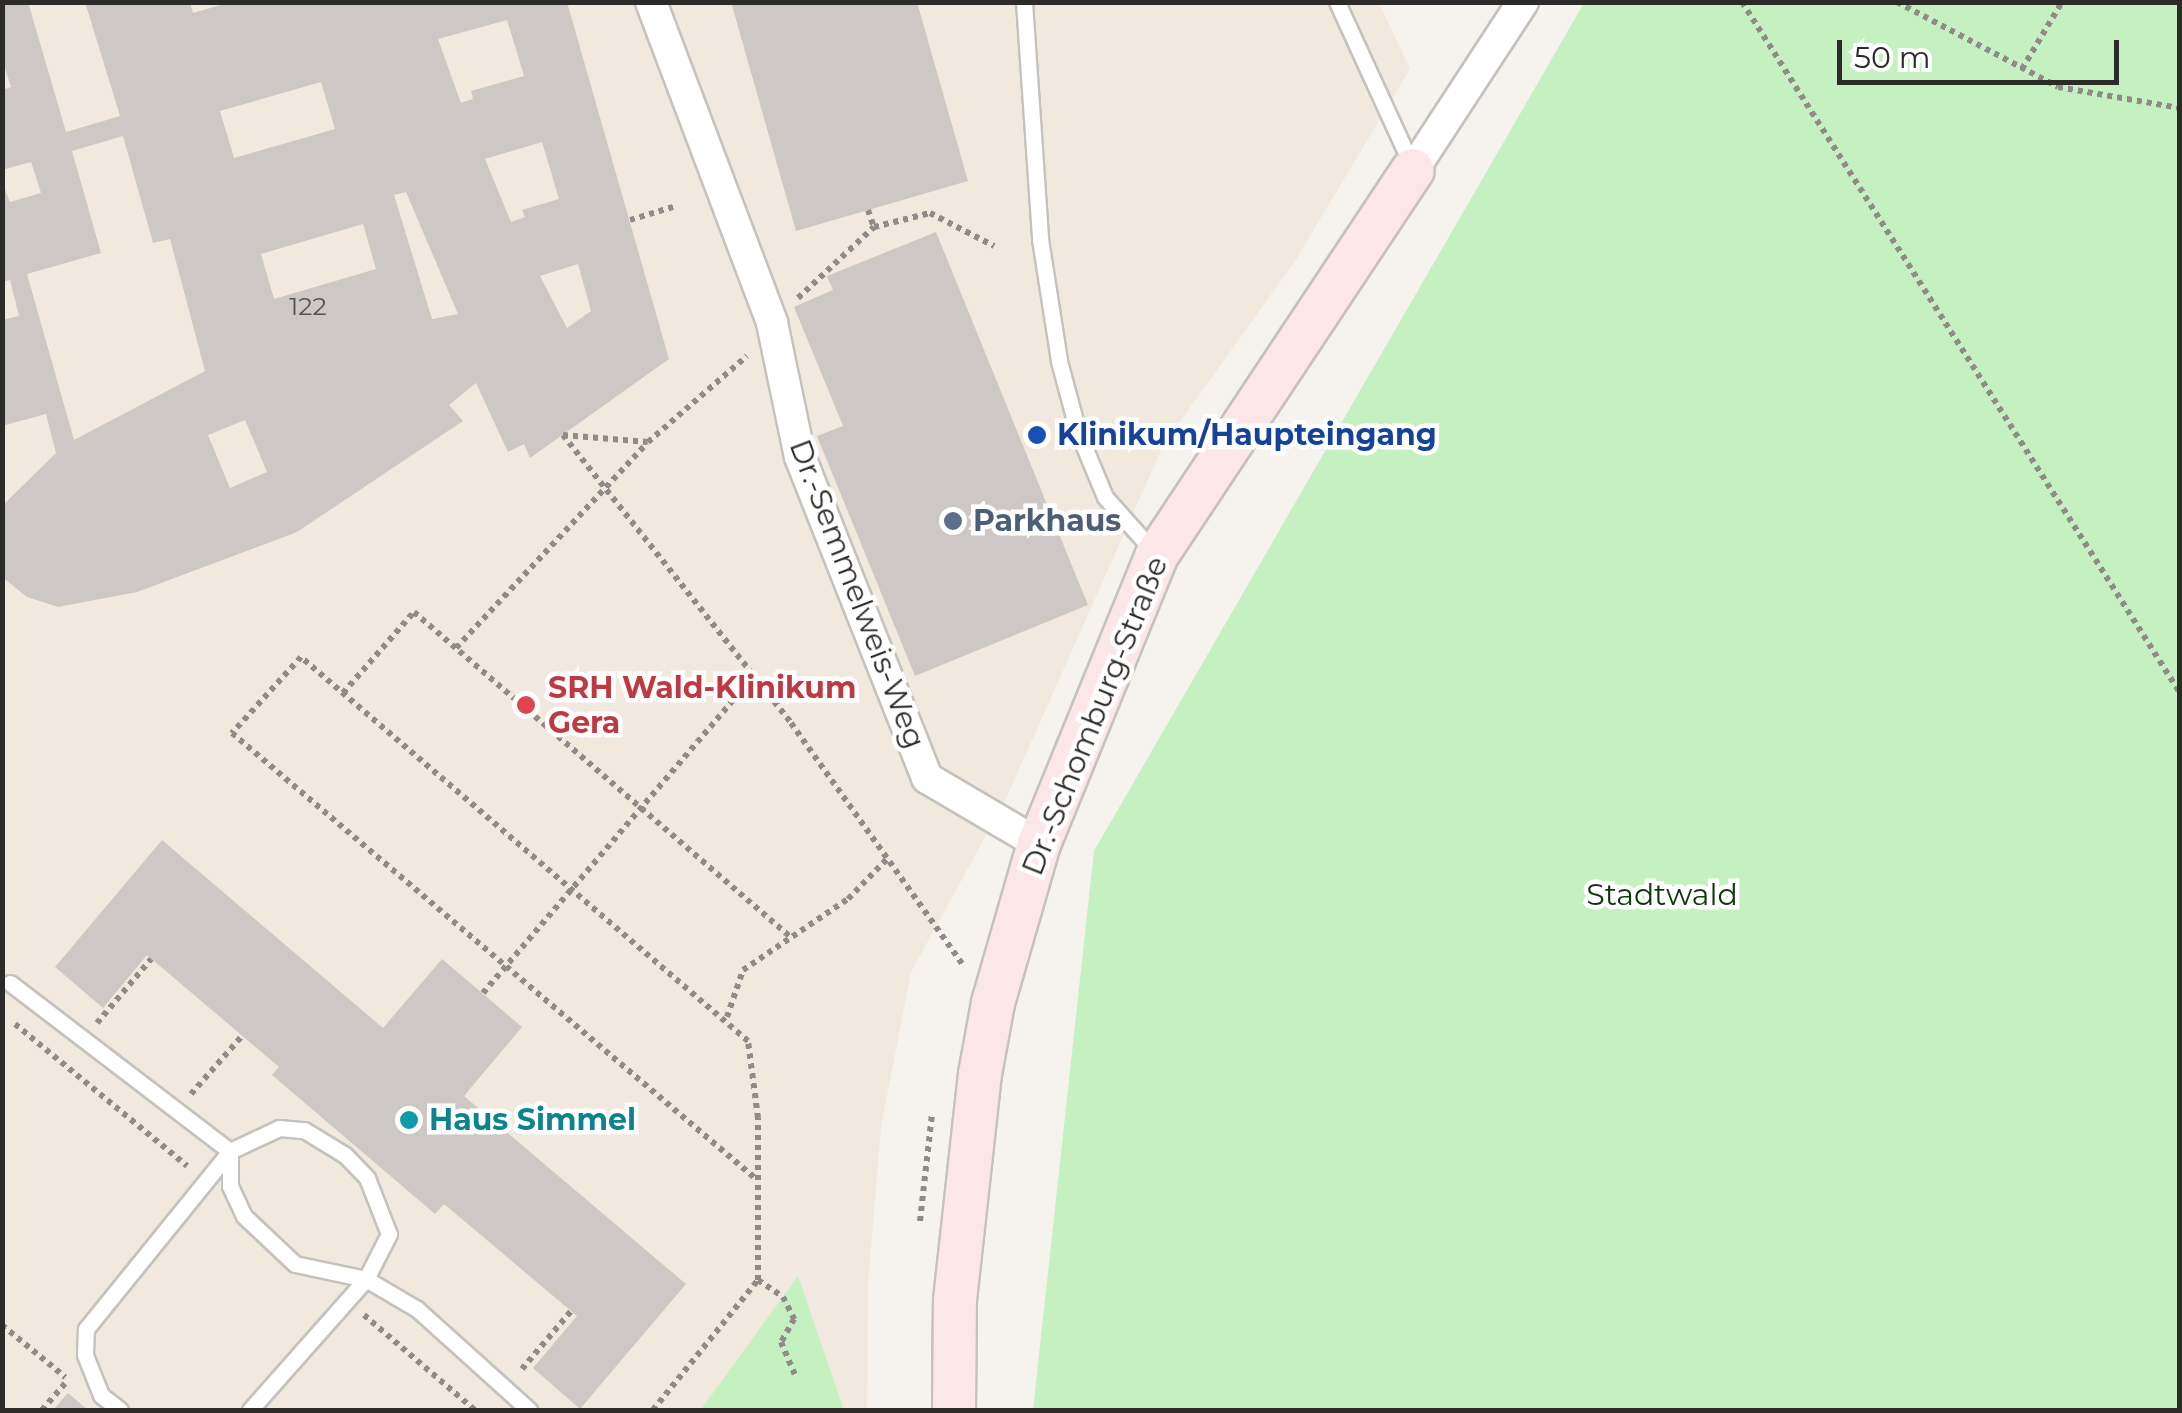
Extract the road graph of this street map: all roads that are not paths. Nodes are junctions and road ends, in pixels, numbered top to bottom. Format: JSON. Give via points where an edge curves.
{"nodes":[{"id":1,"x":651,"y":2,"type":"edge"},
{"id":2,"x":1024,"y":2,"type":"edge"},
{"id":3,"x":1338,"y":2,"type":"edge"},
{"id":4,"x":1522,"y":2,"type":"edge"},
{"id":5,"x":1413,"y":170,"type":"junction"},
{"id":6,"x":1157,"y":554,"type":"junction"},
{"id":7,"x":1039,"y":844,"type":"junction"},
{"id":8,"x":10,"y":983,"type":"dead end"},
{"id":9,"x":230,"y":1151,"type":"junction"},
{"id":10,"x":366,"y":1279,"type":"junction"},
{"id":11,"x":120,"y":1410,"type":"edge"},
{"id":12,"x":250,"y":1410,"type":"edge"},
{"id":13,"x":529,"y":1410,"type":"edge"},
{"id":14,"x":954,"y":1410,"type":"edge"}],
"edges":[{"from":1,"to":7,"type":"street","name":"Dr.-Semmelweis-Weg","via":[[772,322],[800,456],[927,778]]},
{"from":2,"to":6,"type":"lane","via":[[1040,239],[1059,362],[1106,497]]},
{"from":3,"to":5,"type":"lane"},
{"from":4,"to":5,"type":"street","name":"Dr.-Schomburg-Straße"},
{"from":5,"to":6,"type":"street","name":"Dr.-Schomburg-Straße"},
{"from":6,"to":7,"type":"street","name":"Dr.-Schomburg-Straße"},
{"from":7,"to":14,"type":"street","name":"Dr.-Schomburg-Straße","via":[[993,1003],[954,1300]]},
{"from":8,"to":9,"type":"lane"},
{"from":9,"to":10,"type":"lane","via":[[230,1186],[244,1216],[295,1264]]},
{"from":9,"to":10,"type":"lane","via":[[279,1128],[304,1130],[345,1155],[367,1178],[388,1234],[382,1258]]},
{"from":9,"to":11,"type":"lane","via":[[86,1329],[85,1355],[101,1395]]},
{"from":10,"to":12,"type":"lane"},
{"from":10,"to":13,"type":"lane","via":[[418,1309]]}]}
